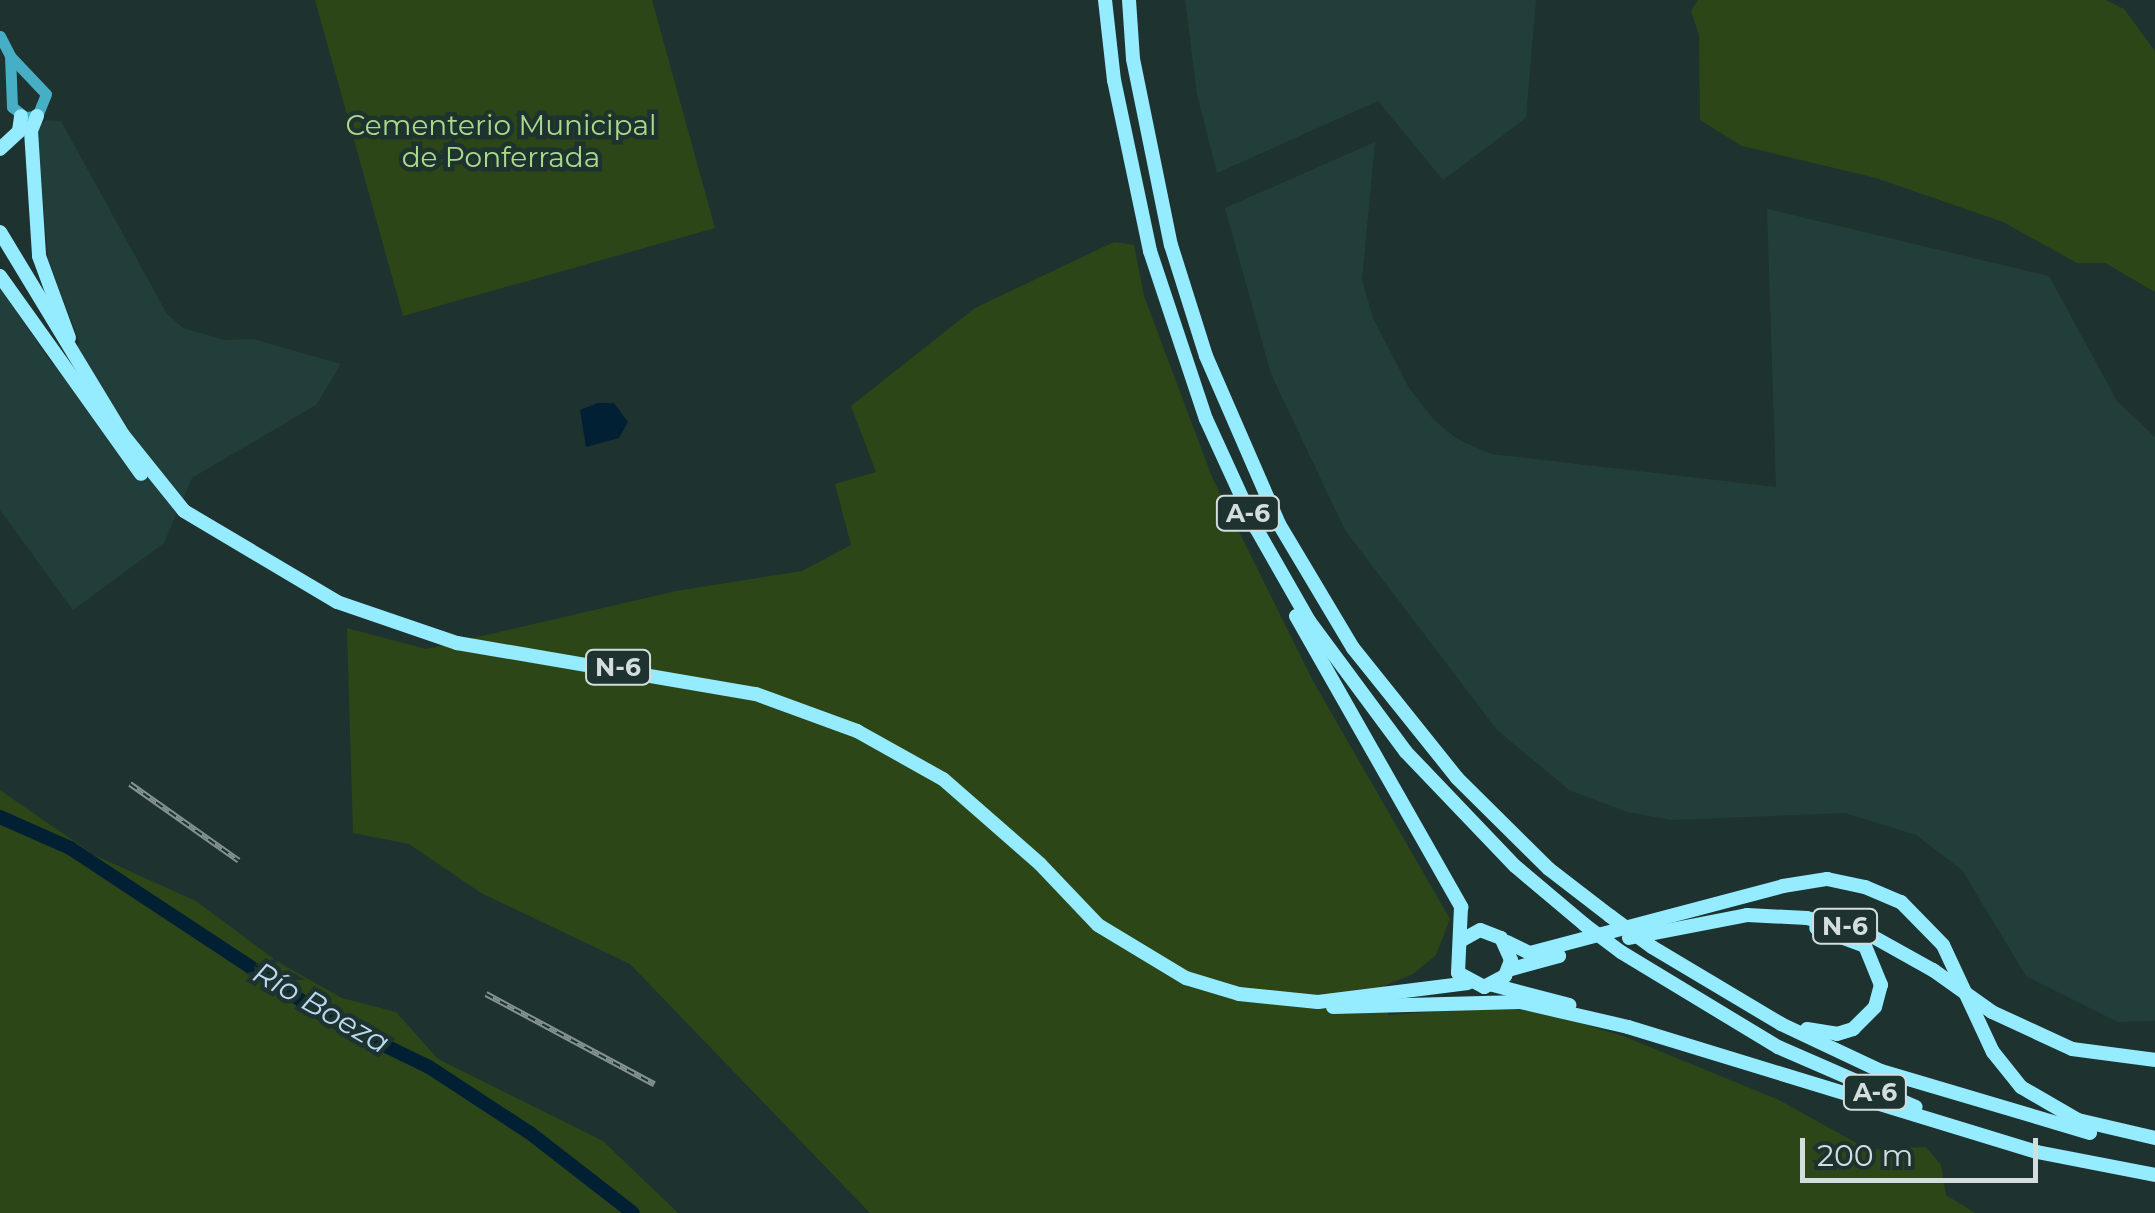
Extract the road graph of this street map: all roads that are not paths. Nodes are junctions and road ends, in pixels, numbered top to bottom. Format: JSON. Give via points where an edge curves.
{"nodes":[{"id":1,"x":1105,"y":0,"type":"edge"},
{"id":2,"x":1129,"y":0,"type":"edge"},
{"id":3,"x":0,"y":36,"type":"edge"},
{"id":4,"x":10,"y":56,"type":"junction"},
{"id":5,"x":35,"y":82,"type":"junction"},
{"id":6,"x":14,"y":90,"type":"junction"},
{"id":7,"x":20,"y":116,"type":"junction"},
{"id":8,"x":37,"y":116,"type":"junction"},
{"id":9,"x":0,"y":149,"type":"edge"},
{"id":10,"x":0,"y":232,"type":"edge"},
{"id":11,"x":0,"y":276,"type":"edge"},
{"id":12,"x":1179,"y":346,"type":"junction"},
{"id":13,"x":123,"y":435,"type":"junction"},
{"id":14,"x":184,"y":511,"type":"junction"},
{"id":15,"x":1747,"y":915,"type":"junction"},
{"id":16,"x":1505,"y":944,"type":"junction"},
{"id":17,"x":1654,"y":944,"type":"junction"},
{"id":18,"x":1457,"y":947,"type":"junction"},
{"id":19,"x":1563,"y":954,"type":"junction"},
{"id":20,"x":1508,"y":970,"type":"junction"},
{"id":21,"x":1468,"y":983,"type":"junction"},
{"id":22,"x":1493,"y":985,"type":"junction"},
{"id":23,"x":1419,"y":987,"type":"junction"},
{"id":24,"x":1318,"y":1002,"type":"junction"},
{"id":25,"x":1628,"y":1026,"type":"junction"},
{"id":26,"x":2155,"y":1060,"type":"edge"},
{"id":27,"x":2155,"y":1141,"type":"edge"},
{"id":28,"x":2155,"y":1171,"type":"edge"}],
"edges":[{"from":1,"to":12,"type":"highway","number":"A-6","via":[[1134,187]]},
{"from":2,"to":17,"type":"highway","number":"A-6","bridge":true,"via":[[1151,159],[1206,356],[1249,464],[1310,581],[1352,648],[1506,828]]},
{"from":3,"to":4,"type":"main road"},
{"from":4,"to":5,"type":"main road"},
{"from":4,"to":6,"type":"main road"},
{"from":5,"to":6,"type":"main road"},
{"from":5,"to":8,"type":"main road","via":[[47,101]]},
{"from":6,"to":7,"type":"main road","via":[[12,107]]},
{"from":7,"to":8,"type":"main road"},
{"from":7,"to":9,"type":"highway","via":[[19,132]]},
{"from":8,"to":13,"type":"highway","via":[[31,149],[39,256],[55,309]]},
{"from":10,"to":13,"type":"highway","number":"N-6"},
{"from":11,"to":14,"type":"highway","via":[[134,467]]},
{"from":12,"to":18,"type":"highway","via":[[1210,447],[1250,532],[1461,907]]},
{"from":12,"to":28,"type":"highway","number":"A-6","bridge":true,"via":[[1229,475],[1327,647],[1462,815],[1584,925],[1730,1022],[1885,1096],[1978,1128]]},
{"from":13,"to":14,"type":"highway","number":"N-6"},
{"from":14,"to":24,"type":"highway","number":"N-6","via":[[337,602],[457,643],[756,694],[857,731],[942,779],[1098,925],[1136,952],[1186,978],[1239,994]]},
{"from":15,"to":17,"type":"highway","via":[[1865,946],[1881,986],[1869,1016],[1844,1033],[1810,1030]]},
{"from":15,"to":19,"type":"highway","number":"N-6"},
{"from":15,"to":26,"type":"highway","number":"N-6","bridge":true,"via":[[1842,924],[1933,970],[1992,1012],[2072,1049]]},
{"from":16,"to":18,"type":"highway","number":"N-6","via":[[1480,930]]},
{"from":16,"to":19,"type":"highway","number":"N-6","via":[[1532,958]]},
{"from":16,"to":20,"type":"highway"},
{"from":16,"to":27,"type":"highway","via":[[1530,954],[1782,886],[1827,879],[1865,886],[1901,902],[1943,945],[1993,1052],[2021,1086],[2078,1120]]},
{"from":17,"to":27,"type":"highway","number":"A-6","via":[[1781,1024],[1881,1071],[2035,1120]]},
{"from":18,"to":21,"type":"highway","via":[[1455,967]]},
{"from":18,"to":23,"type":"highway","via":[[1436,978]]},
{"from":19,"to":20,"type":"highway","number":"N-6"},
{"from":20,"to":22,"type":"highway","number":"N-6"},
{"from":21,"to":22,"type":"highway","number":"N-6"},
{"from":21,"to":23,"type":"highway","number":"N-6"},
{"from":22,"to":25,"type":"highway"},
{"from":23,"to":24,"type":"highway","number":"N-6"},
{"from":24,"to":25,"type":"highway","via":[[1363,1008],[1487,998]]},
{"from":25,"to":28,"type":"highway","via":[[2037,1152]]}]}
